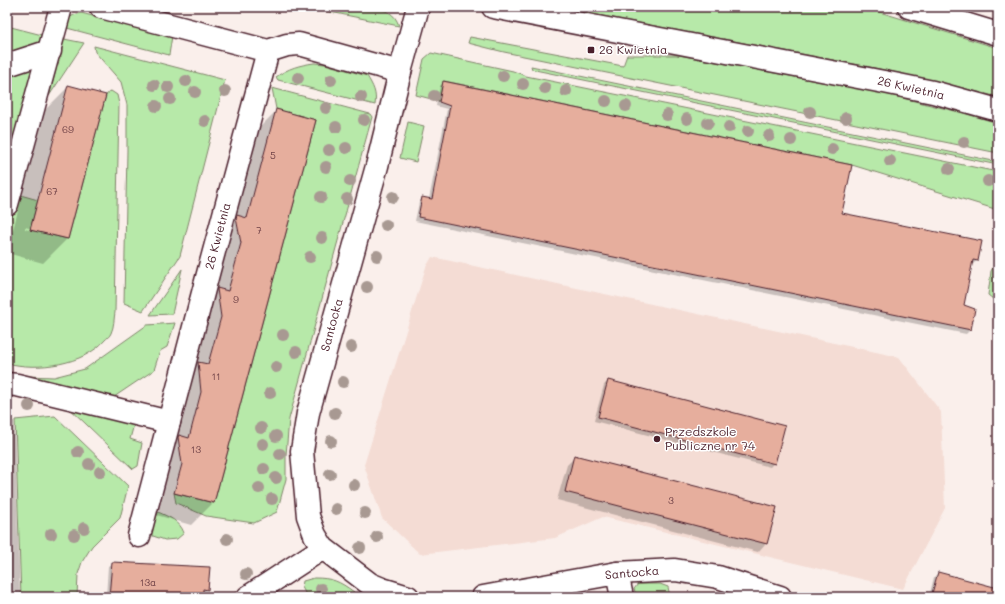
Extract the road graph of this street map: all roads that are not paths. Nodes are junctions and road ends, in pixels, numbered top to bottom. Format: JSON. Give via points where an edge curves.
{"nodes":[{"id":1,"x":61,"y":7,"type":"edge"},
{"id":2,"x":100,"y":7,"type":"edge"},
{"id":3,"x":418,"y":7,"type":"edge"},
{"id":4,"x":493,"y":7,"type":"edge"},
{"id":5,"x":909,"y":7,"type":"edge"},
{"id":6,"x":998,"y":34,"type":"edge"},
{"id":7,"x":50,"y":51,"type":"junction"},
{"id":8,"x":268,"y":51,"type":"junction"},
{"id":9,"x":7,"y":65,"type":"edge"},
{"id":10,"x":400,"y":72,"type":"junction"},
{"id":11,"x":998,"y":110,"type":"edge"},
{"id":12,"x":7,"y":204,"type":"edge"},
{"id":13,"x":7,"y":384,"type":"edge"},
{"id":14,"x":169,"y":422,"type":"junction"},
{"id":15,"x":139,"y":536,"type":"dead end"},
{"id":16,"x":323,"y":548,"type":"junction"},
{"id":17,"x":617,"y":573,"type":"junction"},
{"id":18,"x":368,"y":590,"type":"edge"},
{"id":19,"x":248,"y":597,"type":"edge"},
{"id":20,"x":408,"y":597,"type":"edge"},
{"id":21,"x":483,"y":597,"type":"edge"},
{"id":22,"x":622,"y":597,"type":"edge"},
{"id":23,"x":780,"y":597,"type":"edge"}],
"edges":[{"from":1,"to":7,"type":"street"},
{"from":2,"to":8,"type":"street"},
{"from":3,"to":10,"type":"street","name":"Santocka"},
{"from":4,"to":11,"type":"street","name":"26 Kwietnia","via":[[884,82]]},
{"from":5,"to":6,"type":"street"},
{"from":7,"to":9,"type":"street"},
{"from":7,"to":12,"type":"street"},
{"from":8,"to":10,"type":"street","via":[[299,44]]},
{"from":8,"to":14,"type":"street","name":"26 Kwietnia"},
{"from":10,"to":16,"type":"street","name":"Santocka","via":[[308,413],[302,451],[308,516]]},
{"from":13,"to":14,"type":"street"},
{"from":14,"to":15,"type":"street","name":"26 Kwietnia"},
{"from":16,"to":18,"type":"street","name":"Santocka"},
{"from":16,"to":19,"type":"street"},
{"from":17,"to":21,"type":"street","name":"Santocka"},
{"from":17,"to":22,"type":"street"},
{"from":17,"to":23,"type":"street","name":"Santocka","via":[[675,570],[718,577]]},
{"from":18,"to":20,"type":"street","name":"Santocka","via":[[382,589]]}]}
